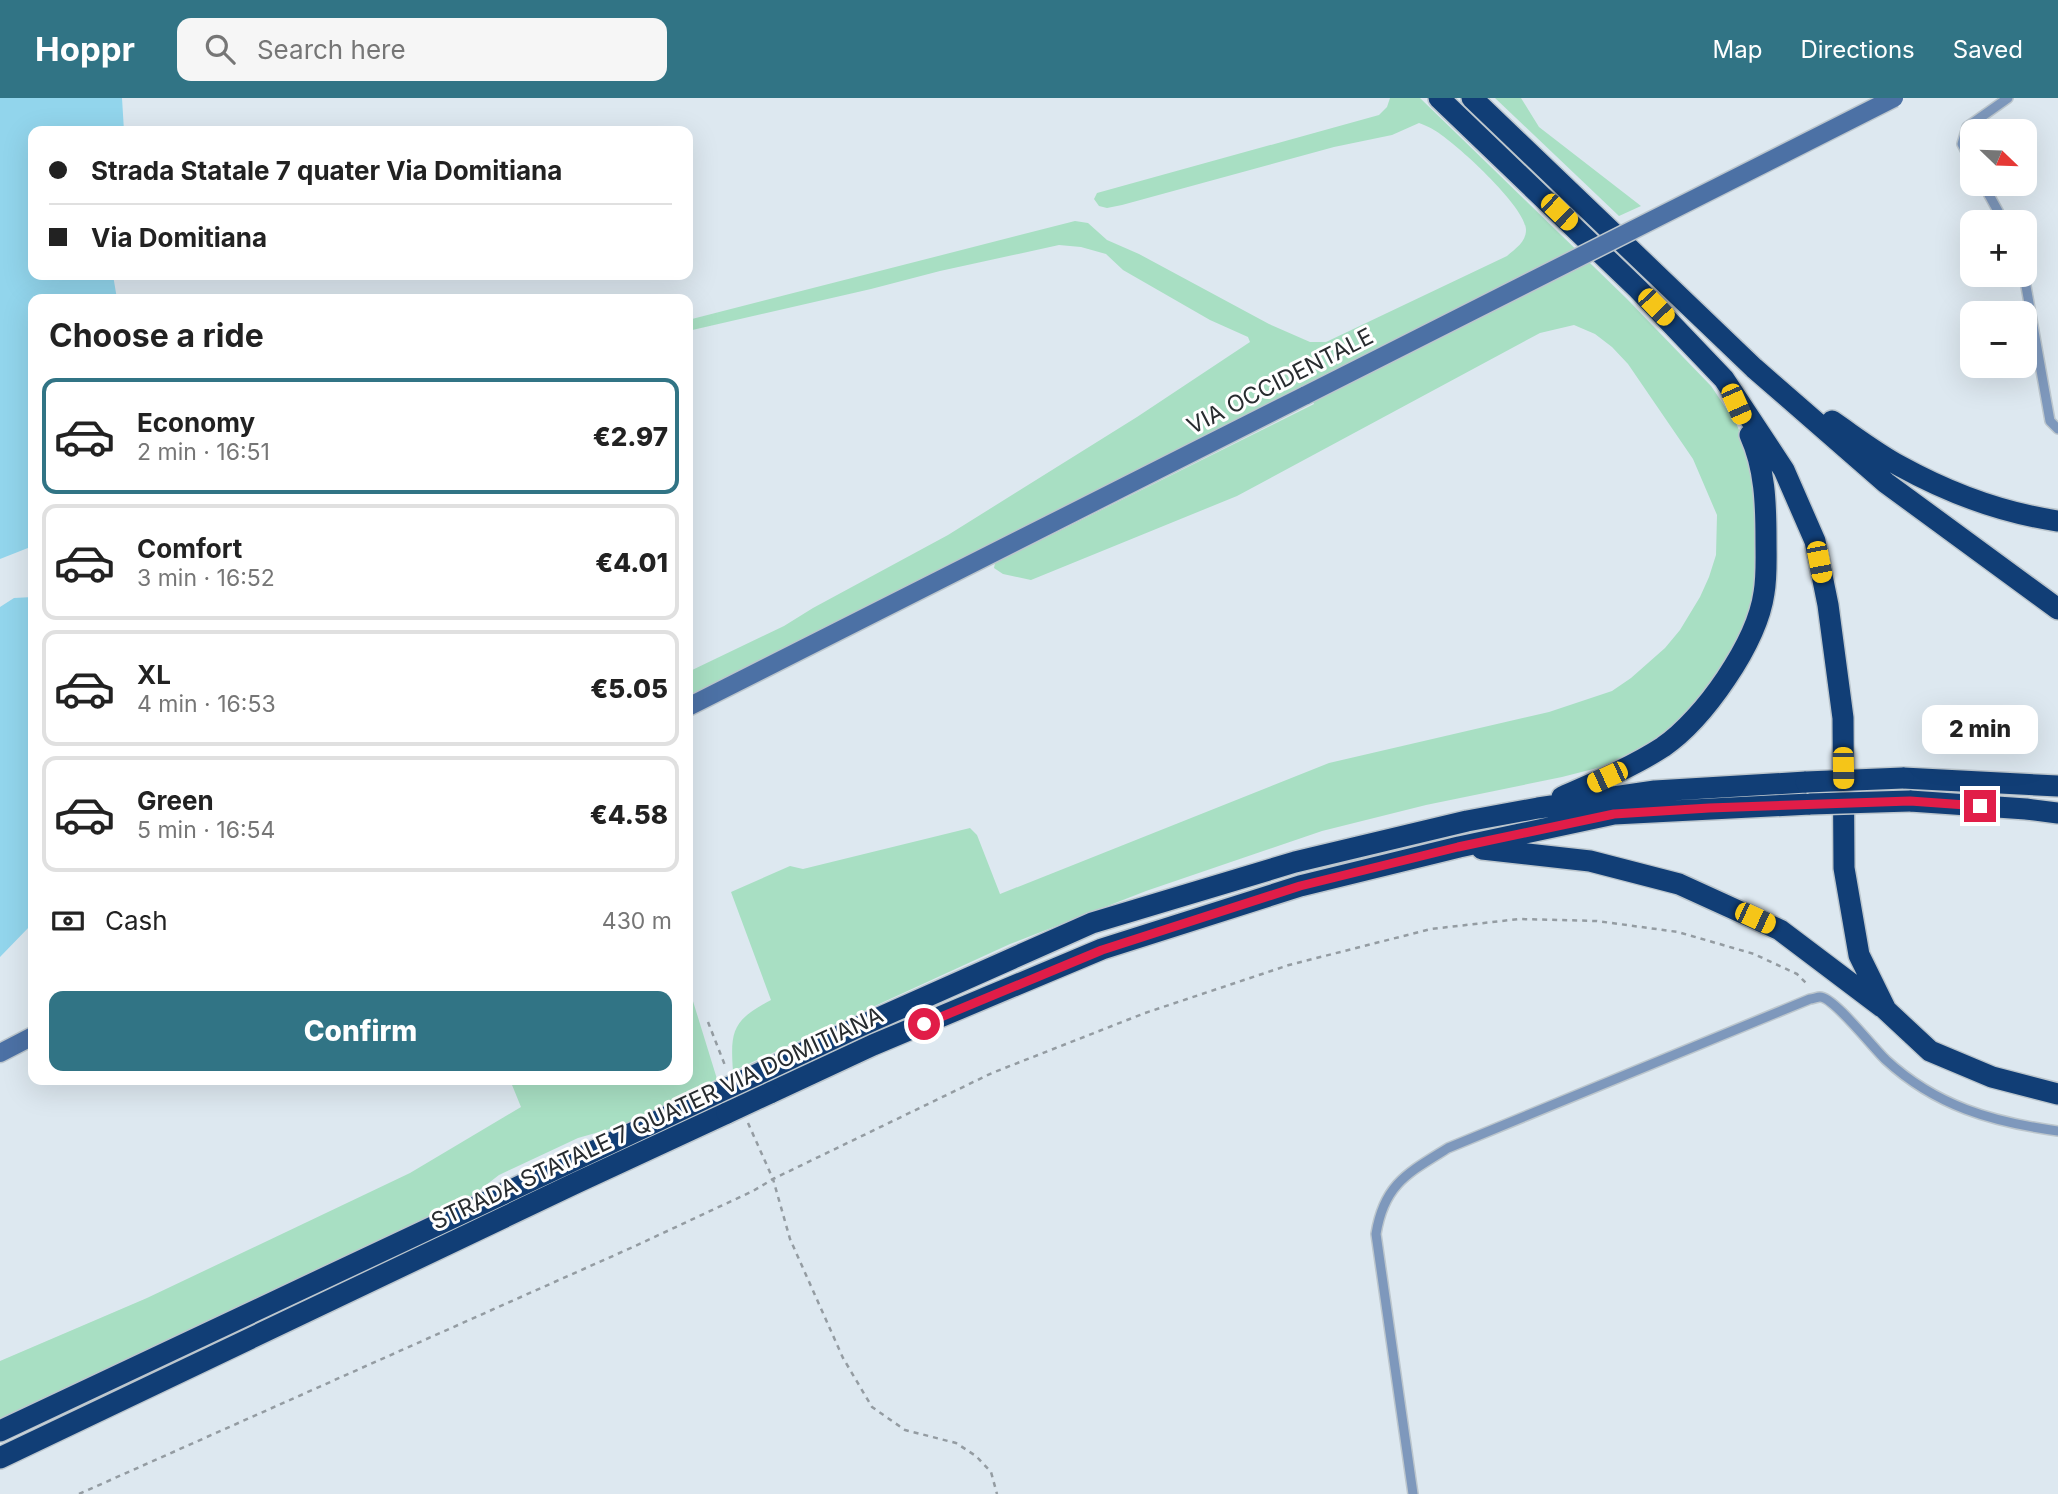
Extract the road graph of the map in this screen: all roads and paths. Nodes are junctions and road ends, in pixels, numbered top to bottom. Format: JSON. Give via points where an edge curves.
{"nodes":[{"id":1,"x":1439,"y":98,"type":"edge"},
{"id":2,"x":1472,"y":98,"type":"edge"},
{"id":3,"x":1894,"y":98,"type":"edge"},
{"id":4,"x":2008,"y":98,"type":"edge"},
{"id":5,"x":1979,"y":119,"type":"edge"},
{"id":6,"x":2026,"y":287,"type":"edge"},
{"id":7,"x":1754,"y":368,"type":"junction"},
{"id":8,"x":1724,"y":379,"type":"junction"},
{"id":9,"x":2058,"y":429,"type":"edge"},
{"id":10,"x":2058,"y":521,"type":"edge"},
{"id":11,"x":2058,"y":609,"type":"edge"},
{"id":12,"x":693,"y":704,"type":"edge"},
{"id":13,"x":2058,"y":786,"type":"edge"},
{"id":14,"x":1538,"y":808,"type":"junction"},
{"id":15,"x":2058,"y":813,"type":"edge"},
{"id":16,"x":1458,"y":847,"type":"junction"},
{"id":17,"x":1821,"y":997,"type":"junction"},
{"id":18,"x":1886,"y":1010,"type":"junction"},
{"id":19,"x":28,"y":1039,"type":"edge"},
{"id":20,"x":0,"y":1053,"type":"edge"},
{"id":21,"x":2058,"y":1094,"type":"edge"},
{"id":22,"x":2058,"y":1131,"type":"edge"},
{"id":23,"x":773,"y":1178,"type":"junction"},
{"id":24,"x":0,"y":1431,"type":"edge"},
{"id":25,"x":0,"y":1458,"type":"edge"},
{"id":26,"x":79,"y":1494,"type":"edge"},
{"id":27,"x":997,"y":1494,"type":"edge"},
{"id":28,"x":1413,"y":1494,"type":"edge"}],
"edges":[{"from":1,"to":8,"type":"highway","via":[[1638,289]]},
{"from":2,"to":7,"type":"highway"},
{"from":3,"to":12,"type":"street","name":"VIA OCCIDENTALE","bridge":true},
{"from":4,"to":5,"type":"lane"},
{"from":6,"to":9,"type":"lane","via":[[2050,421]]},
{"from":7,"to":10,"type":"highway","via":[[1899,466],[1969,498],[2026,517]]},
{"from":7,"to":11,"type":"highway","via":[[1886,483]]},
{"from":8,"to":14,"type":"highway","via":[[1758,454],[1766,504],[1765,595],[1750,640],[1699,714],[1664,746]]},
{"from":8,"to":18,"type":"highway","via":[[1784,470],[1815,541],[1843,718],[1844,868],[1859,955]]},
{"from":13,"to":14,"type":"highway","name":"STRADA STATALE 7 QUATER VIA DOMITIANA","bridge":true,"via":[[1903,778],[1806,782],[1655,791]]},
{"from":14,"to":24,"type":"highway","name":"STRADA STATALE 7 QUATER VIA DOMITIANA","bridge":true,"via":[[1295,862],[1092,923],[856,1027]]},
{"from":15,"to":16,"type":"highway","name":"STRADA STATALE 7 QUATER VIA DOMITIANA","bridge":true,"via":[[1910,801],[1614,814]]},
{"from":16,"to":18,"type":"highway","via":[[1590,861],[1679,884],[1780,930]]},
{"from":16,"to":25,"type":"highway","name":"STRADA STATALE 7 QUATER VIA DOMITIANA","bridge":true,"via":[[1300,886],[1102,950],[873,1045]]},
{"from":17,"to":22,"type":"lane","via":[[1829,999],[1886,1060],[1935,1097],[1998,1121]]},
{"from":17,"to":23,"type":"path","via":[[1797,974],[1754,954],[1678,932],[1597,921],[1519,919],[1432,929],[1289,965],[1145,1013],[992,1073]]},
{"from":17,"to":28,"type":"lane","via":[[1448,1148],[1409,1172],[1388,1194],[1376,1234]]},
{"from":18,"to":21,"type":"highway","via":[[1930,1051],[1992,1077]]},
{"from":19,"to":20,"type":"street"},
{"from":23,"to":26,"type":"path","via":[[633,1247]]},
{"from":23,"to":27,"type":"path","via":[[790,1239],[843,1358],[872,1407],[905,1430],[956,1443],[976,1456],[990,1472]]}]}
